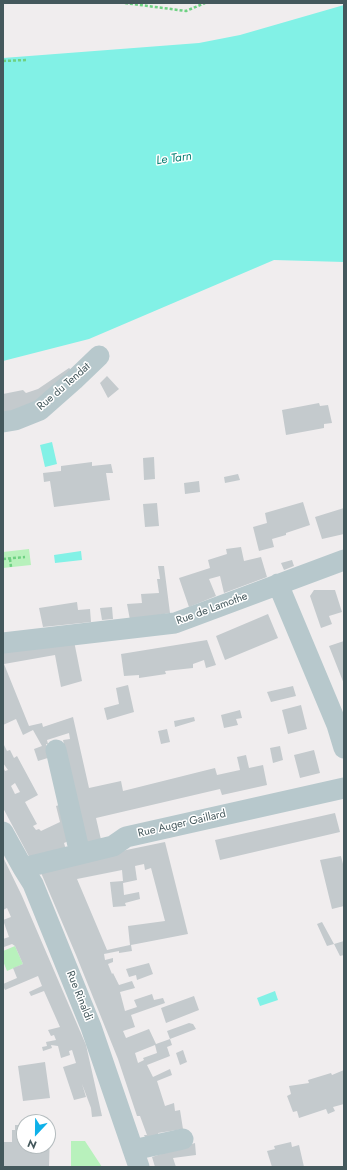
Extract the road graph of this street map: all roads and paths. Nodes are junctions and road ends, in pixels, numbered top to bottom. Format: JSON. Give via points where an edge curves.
{"nodes":[{"id":1,"x":125,"y":3,"type":"edge"},
{"id":2,"x":205,"y":3,"type":"edge"},
{"id":3,"x":26,"y":60,"type":"dead end"},
{"id":4,"x":3,"y":61,"type":"edge"},
{"id":5,"x":99,"y":356,"type":"dead end"},
{"id":6,"x":3,"y":422,"type":"edge"},
{"id":7,"x":25,"y":557,"type":"dead end"},
{"id":8,"x":3,"y":559,"type":"edge"},
{"id":9,"x":10,"y":559,"type":"junction"},
{"id":10,"x":344,"y":560,"type":"edge"},
{"id":11,"x":11,"y":567,"type":"dead end"},
{"id":12,"x":278,"y":584,"type":"junction"},
{"id":13,"x":3,"y":643,"type":"edge"},
{"id":14,"x":344,"y":748,"type":"edge"},
{"id":15,"x":56,"y":750,"type":"dead end"},
{"id":16,"x":344,"y":788,"type":"edge"},
{"id":17,"x":3,"y":832,"type":"edge"},
{"id":18,"x":80,"y":854,"type":"junction"},
{"id":19,"x":23,"y":868,"type":"junction"},
{"id":20,"x":183,"y":1139,"type":"dead end"},
{"id":21,"x":136,"y":1158,"type":"edge"}],
"edges":[{"from":1,"to":2,"type":"path","via":[[186,11]]},
{"from":3,"to":4,"type":"path"},
{"from":5,"to":6,"type":"street","name":"Rue du Tendat","via":[[40,410]]},
{"from":7,"to":9,"type":"path"},
{"from":8,"to":9,"type":"path"},
{"from":9,"to":11,"type":"path"},
{"from":10,"to":12,"type":"street","name":"Rue de Lamothe"},
{"from":12,"to":13,"type":"street","name":"Rue de Lamothe","via":[[176,623]]},
{"from":12,"to":14,"type":"street","via":[[337,725]]},
{"from":15,"to":18,"type":"street"},
{"from":16,"to":18,"type":"street","name":"Rue Auger Gaillard","via":[[126,837],[113,846]]},
{"from":17,"to":19,"type":"street","name":"Rue Rinaldi"},
{"from":18,"to":19,"type":"street","name":"Rue Auger Gaillard"},
{"from":19,"to":21,"type":"street","name":"Rue Rinaldi","via":[[33,884],[91,1026]]},
{"from":20,"to":21,"type":"street"}]}
